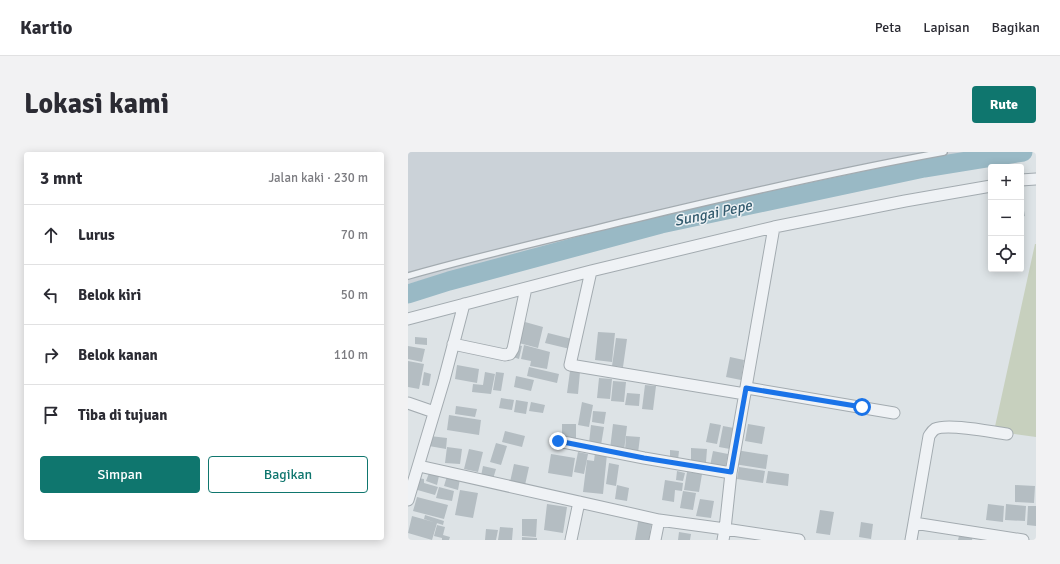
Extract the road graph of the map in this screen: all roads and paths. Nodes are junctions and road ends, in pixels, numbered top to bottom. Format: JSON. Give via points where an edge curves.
{"nodes":[{"id":1,"x":944,"y":152,"type":"edge"},
{"id":2,"x":1036,"y":179,"type":"edge"},
{"id":3,"x":1024,"y":180,"type":"edge"},
{"id":4,"x":988,"y":187,"type":"edge"},
{"id":5,"x":774,"y":227,"type":"junction"},
{"id":6,"x":591,"y":271,"type":"junction"},
{"id":7,"x":408,"y":276,"type":"edge"},
{"id":8,"x":526,"y":288,"type":"junction"},
{"id":9,"x":464,"y":304,"type":"junction"},
{"id":10,"x":408,"y":319,"type":"edge"},
{"id":11,"x":454,"y":344,"type":"junction"},
{"id":12,"x":746,"y":391,"type":"junction"},
{"id":13,"x":408,"y":403,"type":"edge"},
{"id":14,"x":434,"y":412,"type":"junction"},
{"id":15,"x":894,"y":413,"type":"dead end"},
{"id":16,"x":1007,"y":434,"type":"dead end"},
{"id":17,"x":558,"y":441,"type":"dead end"},
{"id":18,"x":419,"y":466,"type":"junction"},
{"id":19,"x":731,"y":472,"type":"junction"},
{"id":20,"x":409,"y":496,"type":"edge"},
{"id":21,"x":579,"y":502,"type":"junction"},
{"id":22,"x":659,"y":520,"type":"junction"},
{"id":23,"x":914,"y":524,"type":"junction"},
{"id":24,"x":724,"y":534,"type":"edge"},
{"id":25,"x":571,"y":540,"type":"edge"},
{"id":26,"x":655,"y":540,"type":"edge"},
{"id":27,"x":799,"y":540,"type":"edge"},
{"id":28,"x":911,"y":540,"type":"edge"},
{"id":29,"x":1023,"y":540,"type":"edge"}],
"edges":[{"from":1,"to":7,"type":"lane","via":[[744,193],[483,255]]},
{"from":2,"to":3,"type":"street"},
{"from":4,"to":5,"type":"street"},
{"from":5,"to":6,"type":"street"},
{"from":5,"to":12,"type":"street"},
{"from":6,"to":8,"type":"street"},
{"from":6,"to":12,"type":"street","via":[[570,365]]},
{"from":8,"to":9,"type":"street"},
{"from":8,"to":11,"type":"street","via":[[510,354]]},
{"from":9,"to":10,"type":"street"},
{"from":9,"to":11,"type":"street"},
{"from":11,"to":14,"type":"street"},
{"from":12,"to":15,"type":"street"},
{"from":12,"to":19,"type":"street"},
{"from":13,"to":14,"type":"street"},
{"from":14,"to":18,"type":"street"},
{"from":16,"to":23,"type":"street","via":[[957,427],[943,427],[931,432]]},
{"from":17,"to":19,"type":"street","via":[[652,460]]},
{"from":18,"to":20,"type":"street"},
{"from":18,"to":21,"type":"street"},
{"from":19,"to":24,"type":"street"},
{"from":21,"to":22,"type":"street"},
{"from":21,"to":25,"type":"street"},
{"from":22,"to":24,"type":"street"},
{"from":22,"to":26,"type":"street"},
{"from":23,"to":28,"type":"street"},
{"from":23,"to":29,"type":"street"},
{"from":24,"to":27,"type":"street"}]}
